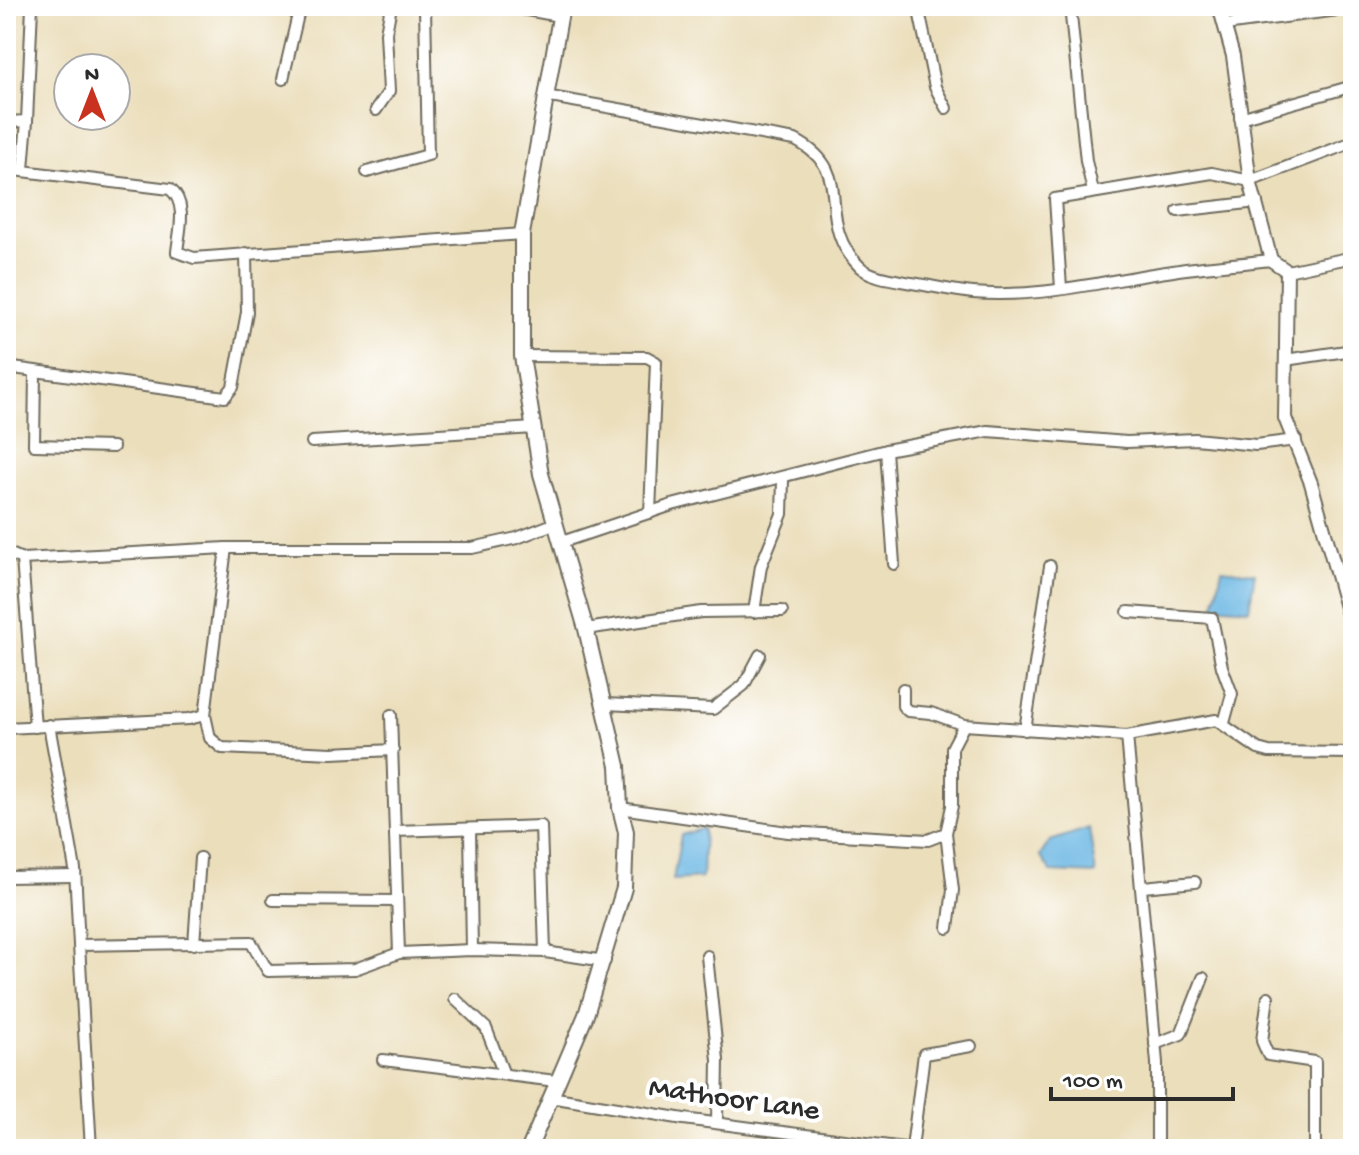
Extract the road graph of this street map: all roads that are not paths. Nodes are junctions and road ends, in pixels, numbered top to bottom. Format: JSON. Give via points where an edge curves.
{"nodes":[{"id":1,"x":32,"y":6,"type":"edge"},
{"id":2,"x":300,"y":6,"type":"edge"},
{"id":3,"x":391,"y":6,"type":"edge"},
{"id":4,"x":425,"y":6,"type":"edge"},
{"id":5,"x":506,"y":6,"type":"edge"},
{"id":6,"x":918,"y":6,"type":"edge"},
{"id":7,"x":1070,"y":6,"type":"edge"},
{"id":8,"x":1219,"y":6,"type":"edge"},
{"id":9,"x":1353,"y":8,"type":"edge"},
{"id":10,"x":560,"y":11,"type":"edge"},
{"id":11,"x":1225,"y":25,"type":"junction"},
{"id":12,"x":283,"y":79,"type":"dead end"},
{"id":13,"x":1353,"y":86,"type":"edge"},
{"id":14,"x":545,"y":96,"type":"junction"},
{"id":15,"x":946,"y":108,"type":"dead end"},
{"id":16,"x":376,"y":110,"type":"dead end"},
{"id":17,"x":1240,"y":118,"type":"junction"},
{"id":18,"x":27,"y":121,"type":"junction"},
{"id":19,"x":6,"y":122,"type":"edge"},
{"id":20,"x":1353,"y":142,"type":"edge"},
{"id":21,"x":6,"y":169,"type":"edge"},
{"id":22,"x":23,"y":169,"type":"junction"},
{"id":23,"x":367,"y":172,"type":"dead end"},
{"id":24,"x":1250,"y":181,"type":"junction"},
{"id":25,"x":1093,"y":191,"type":"junction"},
{"id":26,"x":1257,"y":202,"type":"junction"},
{"id":27,"x":1178,"y":211,"type":"dead end"},
{"id":28,"x":522,"y":234,"type":"junction"},
{"id":29,"x":246,"y":253,"type":"junction"},
{"id":30,"x":1353,"y":257,"type":"edge"},
{"id":31,"x":1271,"y":260,"type":"junction"},
{"id":32,"x":1287,"y":271,"type":"junction"},
{"id":33,"x":1061,"y":288,"type":"junction"},
{"id":34,"x":1353,"y":350,"type":"edge"},
{"id":35,"x":522,"y":356,"type":"junction"},
{"id":36,"x":1285,"y":360,"type":"junction"},
{"id":37,"x":6,"y":367,"type":"edge"},
{"id":38,"x":35,"y":372,"type":"junction"},
{"id":39,"x":534,"y":428,"type":"junction"},
{"id":40,"x":1296,"y":440,"type":"junction"},
{"id":41,"x":312,"y":442,"type":"dead end"},
{"id":42,"x":113,"y":447,"type":"dead end"},
{"id":43,"x":886,"y":450,"type":"junction"},
{"id":44,"x":783,"y":480,"type":"junction"},
{"id":45,"x":650,"y":513,"type":"junction"},
{"id":46,"x":556,"y":523,"type":"junction"},
{"id":47,"x":562,"y":542,"type":"junction"},
{"id":48,"x":226,"y":548,"type":"junction"},
{"id":49,"x":6,"y":552,"type":"edge"},
{"id":50,"x":22,"y":559,"type":"junction"},
{"id":51,"x":894,"y":564,"type":"dead end"},
{"id":52,"x":1050,"y":566,"type":"dead end"},
{"id":53,"x":782,"y":611,"type":"dead end"},
{"id":54,"x":754,"y":612,"type":"junction"},
{"id":55,"x":1128,"y":612,"type":"dead end"},
{"id":56,"x":586,"y":629,"type":"junction"},
{"id":57,"x":1353,"y":632,"type":"edge"},
{"id":58,"x":760,"y":655,"type":"dead end"},
{"id":59,"x":903,"y":689,"type":"dead end"},
{"id":60,"x":605,"y":704,"type":"junction"},
{"id":61,"x":205,"y":715,"type":"junction"},
{"id":62,"x":391,"y":715,"type":"dead end"},
{"id":63,"x":1224,"y":723,"type":"junction"},
{"id":64,"x":49,"y":725,"type":"junction"},
{"id":65,"x":964,"y":725,"type":"junction"},
{"id":66,"x":35,"y":727,"type":"junction"},
{"id":67,"x":6,"y":728,"type":"edge"},
{"id":68,"x":1025,"y":730,"type":"junction"},
{"id":69,"x":1127,"y":736,"type":"junction"},
{"id":70,"x":393,"y":750,"type":"junction"},
{"id":71,"x":1353,"y":753,"type":"edge"},
{"id":72,"x":620,"y":808,"type":"junction"},
{"id":73,"x":470,"y":830,"type":"junction"},
{"id":74,"x":395,"y":831,"type":"junction"},
{"id":75,"x":946,"y":833,"type":"junction"},
{"id":76,"x":200,"y":858,"type":"dead end"},
{"id":77,"x":75,"y":876,"type":"junction"},
{"id":78,"x":6,"y":877,"type":"edge"},
{"id":79,"x":1195,"y":882,"type":"dead end"},
{"id":80,"x":1143,"y":887,"type":"junction"},
{"id":81,"x":273,"y":900,"type":"dead end"},
{"id":82,"x":397,"y":901,"type":"junction"},
{"id":83,"x":948,"y":928,"type":"dead end"},
{"id":84,"x":194,"y":944,"type":"junction"},
{"id":85,"x":79,"y":945,"type":"junction"},
{"id":86,"x":472,"y":950,"type":"junction"},
{"id":87,"x":545,"y":952,"type":"junction"},
{"id":88,"x":399,"y":953,"type":"junction"},
{"id":89,"x":707,"y":956,"type":"dead end"},
{"id":90,"x":605,"y":961,"type":"junction"},
{"id":91,"x":1203,"y":978,"type":"dead end"},
{"id":92,"x":1268,"y":997,"type":"dead end"},
{"id":93,"x":455,"y":999,"type":"dead end"},
{"id":94,"x":1155,"y":1044,"type":"junction"},
{"id":95,"x":971,"y":1046,"type":"dead end"},
{"id":96,"x":383,"y":1060,"type":"dead end"},
{"id":97,"x":503,"y":1072,"type":"junction"},
{"id":98,"x":556,"y":1081,"type":"junction"},
{"id":99,"x":550,"y":1097,"type":"junction"},
{"id":100,"x":717,"y":1122,"type":"junction"},
{"id":101,"x":91,"y":1149,"type":"edge"},
{"id":102,"x":529,"y":1149,"type":"edge"},
{"id":103,"x":912,"y":1149,"type":"edge"},
{"id":104,"x":1157,"y":1149,"type":"edge"},
{"id":105,"x":1315,"y":1149,"type":"edge"}],
"edges":[{"from":1,"to":18,"type":"street"},
{"from":2,"to":12,"type":"street"},
{"from":3,"to":16,"type":"street","via":[[386,33],[389,91]]},
{"from":4,"to":23,"type":"street","via":[[428,155]]},
{"from":5,"to":10,"type":"street"},
{"from":6,"to":15,"type":"street","via":[[935,87]]},
{"from":7,"to":25,"type":"street"},
{"from":8,"to":11,"type":"street"},
{"from":9,"to":11,"type":"street"},
{"from":10,"to":14,"type":"main road"},
{"from":11,"to":17,"type":"street"},
{"from":13,"to":17,"type":"street"},
{"from":14,"to":28,"type":"main road"},
{"from":14,"to":33,"type":"street","via":[[795,140],[816,151],[832,181],[835,229],[864,271],[973,293]]},
{"from":17,"to":24,"type":"street"},
{"from":18,"to":19,"type":"street"},
{"from":18,"to":22,"type":"street"},
{"from":20,"to":24,"type":"street"},
{"from":21,"to":22,"type":"street"},
{"from":22,"to":29,"type":"street","via":[[49,177],[170,189],[181,208],[177,252],[194,258]]},
{"from":24,"to":25,"type":"street","via":[[1212,173]]},
{"from":24,"to":26,"type":"street"},
{"from":25,"to":33,"type":"street","via":[[1055,199]]},
{"from":26,"to":27,"type":"street"},
{"from":26,"to":31,"type":"street"},
{"from":28,"to":29,"type":"street"},
{"from":28,"to":35,"type":"main road"},
{"from":29,"to":38,"type":"street","via":[[247,312],[233,387],[225,397]]},
{"from":30,"to":32,"type":"street"},
{"from":31,"to":32,"type":"street"},
{"from":31,"to":33,"type":"street"},
{"from":32,"to":36,"type":"street"},
{"from":34,"to":36,"type":"street"},
{"from":35,"to":39,"type":"main road"},
{"from":35,"to":45,"type":"street","via":[[647,357],[656,362]]},
{"from":36,"to":40,"type":"street","via":[[1285,418]]},
{"from":37,"to":38,"type":"street"},
{"from":38,"to":42,"type":"street","via":[[34,445]]},
{"from":39,"to":41,"type":"street"},
{"from":39,"to":46,"type":"main road"},
{"from":40,"to":43,"type":"street","via":[[1256,445],[1195,439],[1127,442],[997,430]]},
{"from":40,"to":57,"type":"street"},
{"from":43,"to":44,"type":"street"},
{"from":43,"to":51,"type":"street"},
{"from":44,"to":45,"type":"street"},
{"from":44,"to":54,"type":"street","via":[[782,514],[761,566]]},
{"from":45,"to":47,"type":"street"},
{"from":46,"to":47,"type":"main road"},
{"from":46,"to":48,"type":"street","via":[[472,548]]},
{"from":47,"to":56,"type":"main road"},
{"from":48,"to":50,"type":"street"},
{"from":48,"to":61,"type":"street"},
{"from":49,"to":50,"type":"street"},
{"from":50,"to":66,"type":"street"},
{"from":52,"to":68,"type":"street"},
{"from":53,"to":54,"type":"street"},
{"from":54,"to":56,"type":"street","via":[[701,612]]},
{"from":55,"to":63,"type":"street","via":[[1212,618],[1232,694]]},
{"from":56,"to":60,"type":"main road"},
{"from":58,"to":60,"type":"street","via":[[744,685],[713,709]]},
{"from":59,"to":65,"type":"street","via":[[908,711]]},
{"from":60,"to":72,"type":"main road","via":[[618,766]]},
{"from":61,"to":64,"type":"street"},
{"from":61,"to":70,"type":"street","via":[[210,738],[222,748]]},
{"from":62,"to":70,"type":"street"},
{"from":63,"to":69,"type":"street","via":[[1205,720]]},
{"from":63,"to":71,"type":"street","via":[[1269,752]]},
{"from":64,"to":66,"type":"street"},
{"from":64,"to":77,"type":"street"},
{"from":65,"to":68,"type":"street"},
{"from":65,"to":75,"type":"street","via":[[952,748],[952,806]]},
{"from":66,"to":67,"type":"street"},
{"from":68,"to":69,"type":"street"},
{"from":69,"to":80,"type":"street"},
{"from":70,"to":74,"type":"street"},
{"from":72,"to":75,"type":"street","via":[[788,832],[928,840]]},
{"from":72,"to":90,"type":"main road","via":[[626,832],[624,888]]},
{"from":73,"to":74,"type":"street"},
{"from":73,"to":86,"type":"street"},
{"from":73,"to":87,"type":"street","via":[[541,826]]},
{"from":74,"to":82,"type":"street"},
{"from":75,"to":83,"type":"street","via":[[953,890]]},
{"from":76,"to":84,"type":"street"},
{"from":77,"to":78,"type":"street"},
{"from":77,"to":85,"type":"street"},
{"from":79,"to":80,"type":"street"},
{"from":80,"to":94,"type":"street"},
{"from":81,"to":82,"type":"street"},
{"from":82,"to":88,"type":"street"},
{"from":84,"to":85,"type":"street"},
{"from":84,"to":88,"type":"street","via":[[251,942],[268,971],[355,969]]},
{"from":85,"to":101,"type":"street"},
{"from":86,"to":87,"type":"street"},
{"from":86,"to":88,"type":"street"},
{"from":87,"to":90,"type":"street"},
{"from":89,"to":100,"type":"street","via":[[718,1060]]},
{"from":90,"to":98,"type":"main road"},
{"from":91,"to":94,"type":"street","via":[[1181,1034]]},
{"from":92,"to":105,"type":"street","via":[[1262,1041],[1268,1055],[1315,1062]]},
{"from":93,"to":97,"type":"street","via":[[486,1028]]},
{"from":94,"to":104,"type":"street"},
{"from":95,"to":103,"type":"street","via":[[924,1054]]},
{"from":96,"to":97,"type":"street"},
{"from":97,"to":98,"type":"street"},
{"from":98,"to":99,"type":"main road"},
{"from":99,"to":100,"type":"street","name":"Mathoor Lane"},
{"from":99,"to":102,"type":"main road"},
{"from":100,"to":103,"type":"street","name":"Mathoor Lane"}]}
